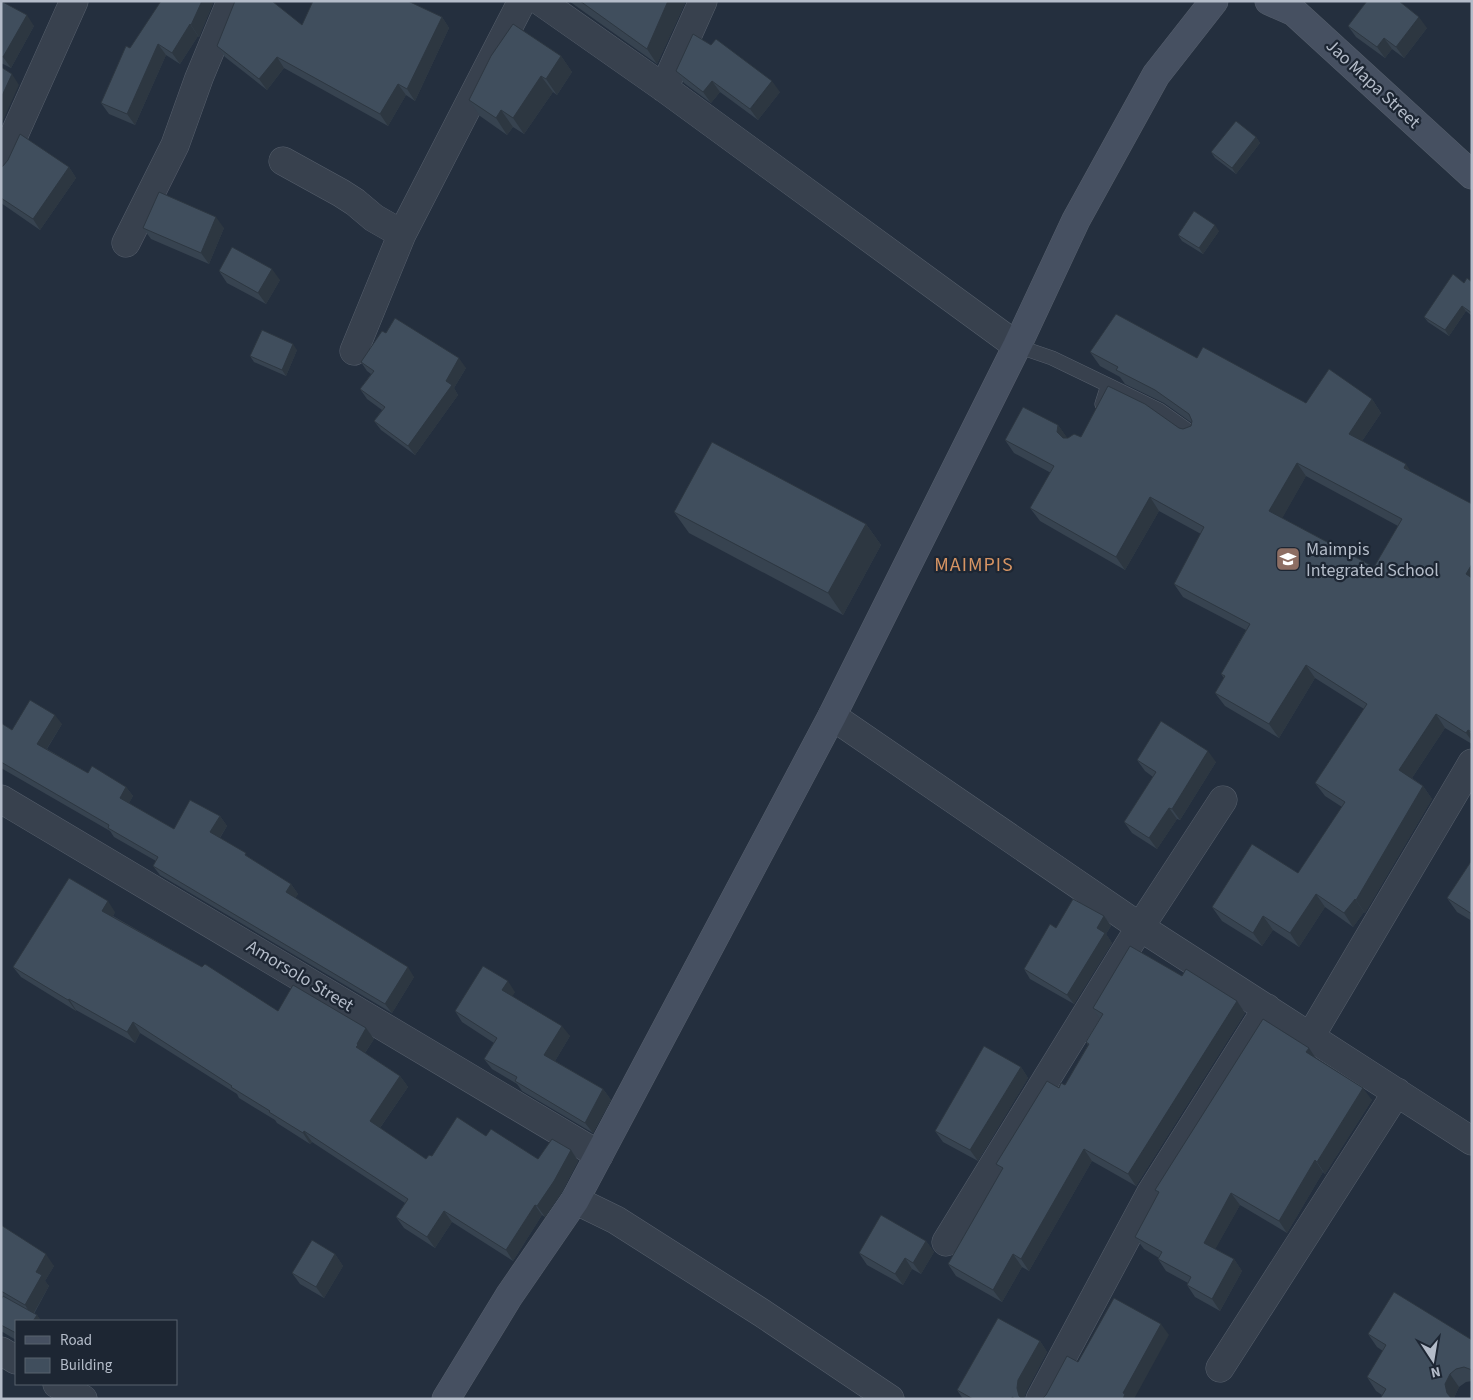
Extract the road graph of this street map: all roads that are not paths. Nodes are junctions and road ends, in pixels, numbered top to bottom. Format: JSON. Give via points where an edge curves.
{"nodes":[{"id":1,"x":74,"y":1,"type":"edge"},
{"id":2,"x":231,"y":1,"type":"edge"},
{"id":3,"x":522,"y":1,"type":"edge"},
{"id":4,"x":540,"y":1,"type":"edge"},
{"id":5,"x":703,"y":1,"type":"edge"},
{"id":6,"x":1214,"y":1,"type":"edge"},
{"id":7,"x":1270,"y":1,"type":"edge"},
{"id":8,"x":1299,"y":6,"type":"edge"},
{"id":9,"x":664,"y":88,"type":"junction"},
{"id":10,"x":283,"y":161,"type":"dead end"},
{"id":11,"x":1,"y":164,"type":"edge"},
{"id":12,"x":1472,"y":175,"type":"edge"},
{"id":13,"x":402,"y":234,"type":"junction"},
{"id":14,"x":126,"y":243,"type":"dead end"},
{"id":15,"x":1016,"y":346,"type":"junction"},
{"id":16,"x":354,"y":351,"type":"dead end"},
{"id":17,"x":1108,"y":385,"type":"junction"},
{"id":18,"x":1098,"y":414,"type":"edge"},
{"id":19,"x":1193,"y":434,"type":"edge"},
{"id":20,"x":832,"y":716,"type":"junction"},
{"id":21,"x":1472,"y":764,"type":"edge"},
{"id":22,"x":1,"y":799,"type":"edge"},
{"id":23,"x":1224,"y":800,"type":"dead end"},
{"id":24,"x":1140,"y":927,"type":"junction"},
{"id":25,"x":1266,"y":1008,"type":"junction"},
{"id":26,"x":1310,"y":1037,"type":"junction"},
{"id":27,"x":1397,"y":1092,"type":"junction"},
{"id":28,"x":1472,"y":1141,"type":"edge"},
{"id":29,"x":599,"y":1155,"type":"junction"},
{"id":30,"x":575,"y":1200,"type":"junction"},
{"id":31,"x":946,"y":1242,"type":"dead end"},
{"id":32,"x":1,"y":1351,"type":"edge"},
{"id":33,"x":15,"y":1359,"type":"edge"},
{"id":34,"x":1220,"y":1368,"type":"dead end"},
{"id":35,"x":59,"y":1385,"type":"edge"},
{"id":36,"x":83,"y":1399,"type":"edge"},
{"id":37,"x":446,"y":1399,"type":"edge"},
{"id":38,"x":890,"y":1399,"type":"edge"},
{"id":39,"x":1040,"y":1399,"type":"edge"}],
"edges":[{"from":1,"to":11,"type":"street"},
{"from":2,"to":14,"type":"street","via":[[175,145]]},
{"from":3,"to":13,"type":"street"},
{"from":4,"to":9,"type":"street"},
{"from":5,"to":9,"type":"street"},
{"from":6,"to":15,"type":"street","via":[[1156,74],[1076,220]]},
{"from":7,"to":8,"type":"street","name":"Jao Mapa Street"},
{"from":8,"to":12,"type":"street","name":"Jao Mapa Street"},
{"from":9,"to":15,"type":"street"},
{"from":10,"to":13,"type":"street","via":[[341,193]]},
{"from":13,"to":16,"type":"street"},
{"from":15,"to":17,"type":"lane","via":[[1052,358]]},
{"from":15,"to":20,"type":"street"},
{"from":17,"to":18,"type":"lane"},
{"from":17,"to":19,"type":"lane","via":[[1158,410]]},
{"from":20,"to":24,"type":"street"},
{"from":20,"to":29,"type":"street"},
{"from":21,"to":26,"type":"street"},
{"from":22,"to":29,"type":"street","name":"Amorsolo Street"},
{"from":23,"to":24,"type":"street"},
{"from":24,"to":25,"type":"street"},
{"from":24,"to":31,"type":"street"},
{"from":25,"to":26,"type":"street"},
{"from":25,"to":39,"type":"street","via":[[1150,1194]]},
{"from":26,"to":27,"type":"street"},
{"from":27,"to":28,"type":"street"},
{"from":27,"to":34,"type":"street"},
{"from":29,"to":30,"type":"street"},
{"from":30,"to":37,"type":"street","via":[[508,1296]]},
{"from":30,"to":38,"type":"street","via":[[624,1225]]},
{"from":32,"to":33,"type":"street"},
{"from":35,"to":36,"type":"street"}]}
